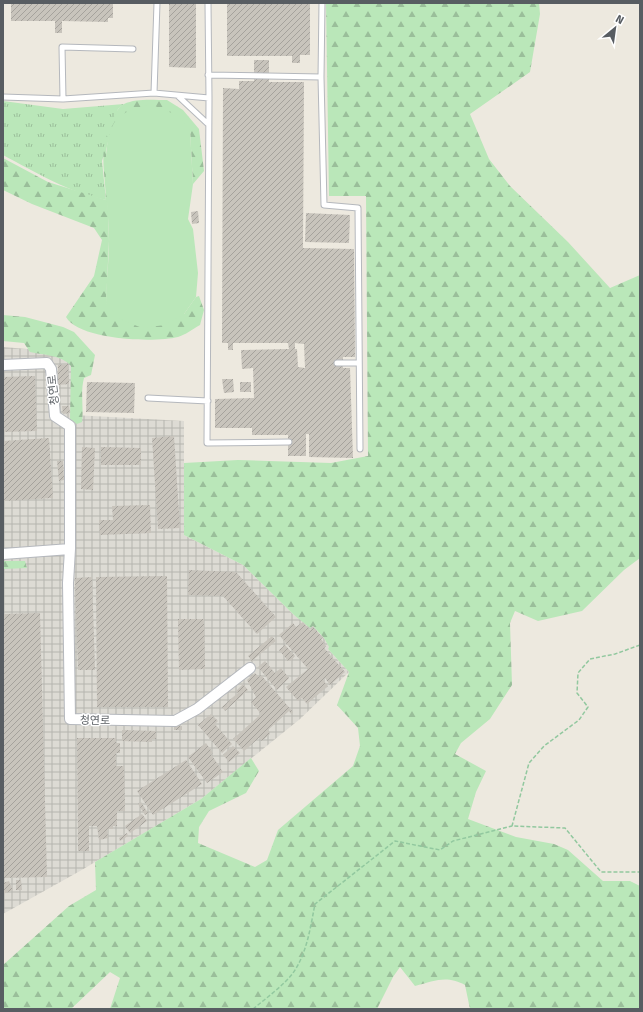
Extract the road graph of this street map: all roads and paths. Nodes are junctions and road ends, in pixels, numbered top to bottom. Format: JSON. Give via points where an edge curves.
{"nodes":[{"id":1,"x":157,"y":3,"type":"edge"},
{"id":2,"x":208,"y":3,"type":"edge"},
{"id":3,"x":322,"y":3,"type":"edge"},
{"id":4,"x":133,"y":49,"type":"dead end"},
{"id":5,"x":208,"y":75,"type":"junction"},
{"id":6,"x":321,"y":77,"type":"junction"},
{"id":7,"x":154,"y":93,"type":"junction"},
{"id":8,"x":178,"y":96,"type":"junction"},
{"id":9,"x":3,"y":97,"type":"edge"},
{"id":10,"x":63,"y":98,"type":"junction"},
{"id":11,"x":209,"y":98,"type":"junction"},
{"id":12,"x":208,"y":124,"type":"junction"},
{"id":13,"x":337,"y":363,"type":"dead end"},
{"id":14,"x":358,"y":364,"type":"junction"},
{"id":15,"x":3,"y":365,"type":"edge"},
{"id":16,"x":148,"y":398,"type":"dead end"},
{"id":17,"x":208,"y":401,"type":"junction"},
{"id":18,"x":289,"y":442,"type":"dead end"},
{"id":19,"x":360,"y":449,"type":"dead end"},
{"id":20,"x":70,"y":549,"type":"junction"},
{"id":21,"x":3,"y":554,"type":"edge"},
{"id":22,"x":640,"y":645,"type":"edge"},
{"id":23,"x":250,"y":668,"type":"dead end"},
{"id":24,"x":512,"y":826,"type":"junction"},
{"id":25,"x":640,"y":872,"type":"edge"},
{"id":26,"x":253,"y":1009,"type":"edge"}],
"edges":[{"from":1,"to":7,"type":"lane"},
{"from":2,"to":5,"type":"lane"},
{"from":3,"to":6,"type":"lane"},
{"from":4,"to":10,"type":"lane","via":[[62,47]]},
{"from":5,"to":6,"type":"lane"},
{"from":5,"to":11,"type":"lane"},
{"from":6,"to":14,"type":"lane","via":[[324,205],[358,208]]},
{"from":7,"to":8,"type":"lane"},
{"from":7,"to":10,"type":"lane"},
{"from":8,"to":11,"type":"lane"},
{"from":8,"to":12,"type":"lane"},
{"from":9,"to":10,"type":"lane"},
{"from":11,"to":12,"type":"lane"},
{"from":12,"to":17,"type":"lane"},
{"from":13,"to":14,"type":"lane"},
{"from":14,"to":19,"type":"lane"},
{"from":15,"to":20,"type":"street","name":"청연로","via":[[47,363],[51,369],[56,416],[70,426]]},
{"from":16,"to":17,"type":"lane"},
{"from":17,"to":18,"type":"lane","via":[[207,443]]},
{"from":20,"to":21,"type":"street"},
{"from":20,"to":23,"type":"street","name":"청연로","via":[[70,720],[175,721],[197,709]]},
{"from":22,"to":24,"type":"path","via":[[590,659],[578,673],[577,693],[588,707],[579,720],[544,746],[529,762]]},
{"from":24,"to":25,"type":"path","via":[[565,828],[601,872]]},
{"from":24,"to":26,"type":"path","via":[[453,841],[440,850],[395,841],[315,904],[308,941],[299,962],[288,980]]}]}
